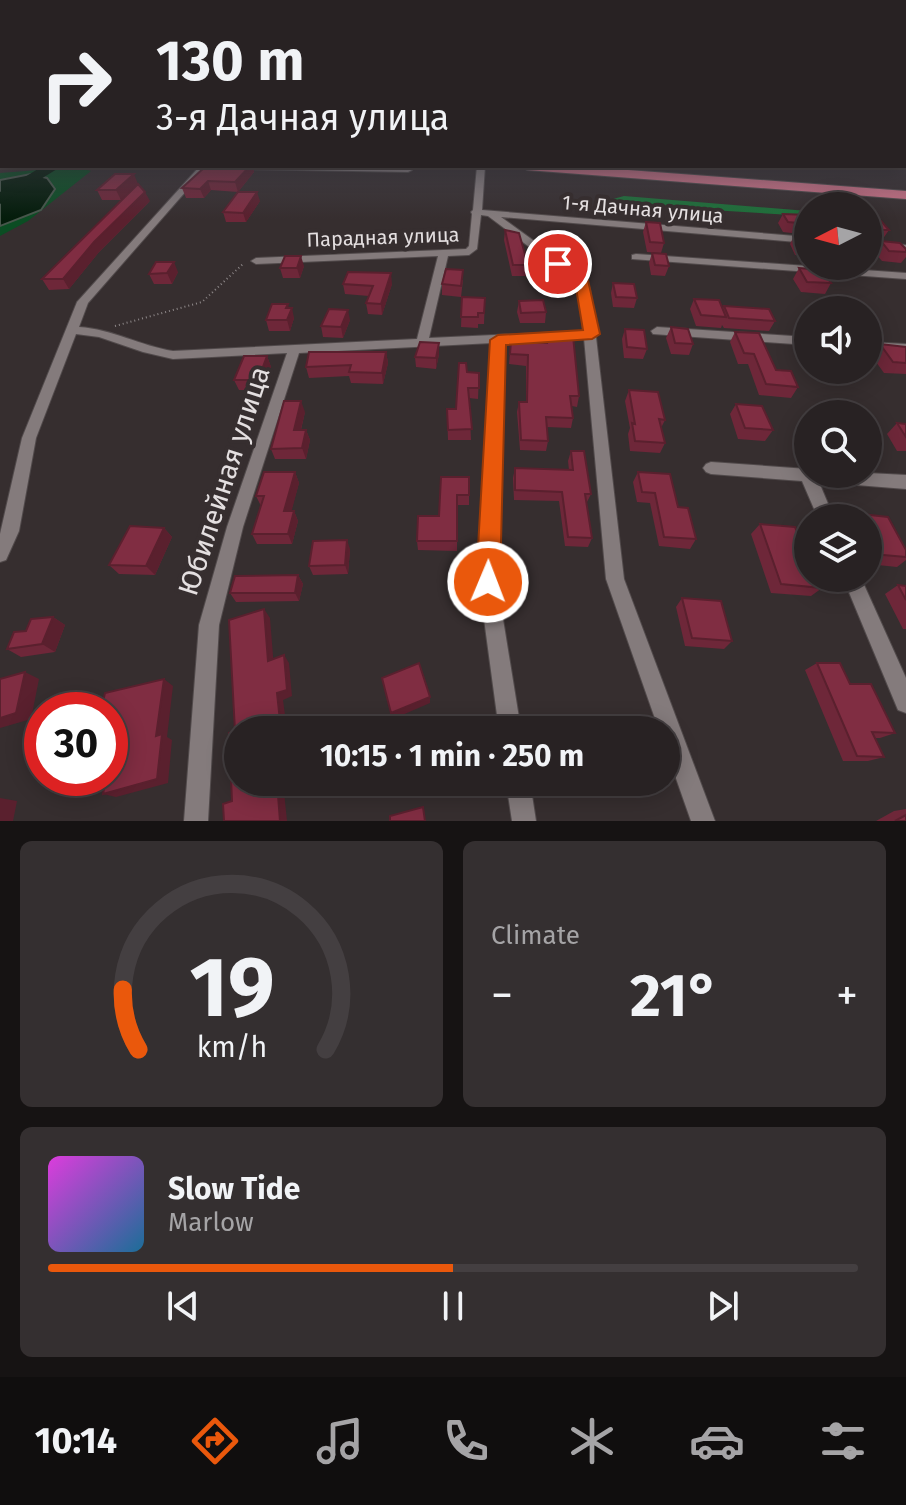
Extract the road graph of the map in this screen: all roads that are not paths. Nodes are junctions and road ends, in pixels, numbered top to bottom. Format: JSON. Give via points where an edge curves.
{"nodes":[{"id":1,"x":202,"y":168,"type":"edge"},
{"id":2,"x":306,"y":168,"type":"edge"},
{"id":3,"x":481,"y":168,"type":"edge"},
{"id":4,"x":553,"y":168,"type":"edge"},
{"id":5,"x":641,"y":168,"type":"edge"},
{"id":6,"x":408,"y":170,"type":"dead end"},
{"id":7,"x":906,"y":188,"type":"edge"},
{"id":8,"x":906,"y":195,"type":"edge"},
{"id":9,"x":483,"y":213,"type":"junction"},
{"id":10,"x":794,"y":239,"type":"edge"},
{"id":11,"x":882,"y":246,"type":"edge"},
{"id":12,"x":906,"y":248,"type":"edge"},
{"id":13,"x":443,"y":255,"type":"junction"},
{"id":14,"x":636,"y":257,"type":"dead end"},
{"id":15,"x":256,"y":261,"type":"road end"},
{"id":16,"x":906,"y":276,"type":"edge"},
{"id":17,"x":74,"y":330,"type":"junction"},
{"id":18,"x":657,"y":331,"type":"dead end"},
{"id":19,"x":592,"y":334,"type":"junction"},
{"id":20,"x":498,"y":340,"type":"junction"},
{"id":21,"x":794,"y":340,"type":"edge"},
{"id":22,"x":422,"y":344,"type":"junction"},
{"id":23,"x":882,"y":347,"type":"edge"},
{"id":24,"x":906,"y":348,"type":"edge"},
{"id":25,"x":294,"y":350,"type":"junction"},
{"id":26,"x":711,"y":468,"type":"dead end"},
{"id":27,"x":794,"y":475,"type":"edge"},
{"id":28,"x":882,"y":481,"type":"edge"},
{"id":29,"x":906,"y":482,"type":"edge"},
{"id":30,"x":0,"y":554,"type":"edge"},
{"id":31,"x":858,"y":592,"type":"edge"},
{"id":32,"x":906,"y":702,"type":"edge"},
{"id":33,"x":508,"y":716,"type":"edge"},
{"id":34,"x":520,"y":796,"type":"edge"},
{"id":35,"x":196,"y":821,"type":"edge"},
{"id":36,"x":524,"y":821,"type":"edge"},
{"id":37,"x":703,"y":821,"type":"edge"}],
"edges":[{"from":1,"to":17,"type":"street","via":[[83,302]]},
{"from":2,"to":6,"type":"street"},
{"from":3,"to":9,"type":"street"},
{"from":4,"to":8,"type":"main road"},
{"from":5,"to":7,"type":"main road"},
{"from":9,"to":10,"type":"street","name":"1-я Дачная улица"},
{"from":9,"to":13,"type":"street","name":"Парадная улица","via":[[474,247]]},
{"from":9,"to":19,"type":"street","via":[[581,280]]},
{"from":11,"to":12,"type":"street"},
{"from":13,"to":15,"type":"street","name":"Парадная улица"},
{"from":13,"to":22,"type":"street"},
{"from":14,"to":16,"type":"street"},
{"from":17,"to":25,"type":"street","via":[[111,333],[141,349],[173,355]]},
{"from":17,"to":30,"type":"street","via":[[29,438],[10,531]]},
{"from":18,"to":21,"type":"street"},
{"from":19,"to":20,"type":"street"},
{"from":19,"to":37,"type":"street","via":[[615,579]]},
{"from":20,"to":22,"type":"street"},
{"from":20,"to":33,"type":"street","via":[[488,582]]},
{"from":22,"to":25,"type":"street"},
{"from":23,"to":24,"type":"street"},
{"from":25,"to":35,"type":"street","name":"Юбилейная улица","via":[[235,527],[209,625]]},
{"from":26,"to":27,"type":"street"},
{"from":28,"to":29,"type":"street"},
{"from":31,"to":32,"type":"street"},
{"from":34,"to":36,"type":"street"}]}
